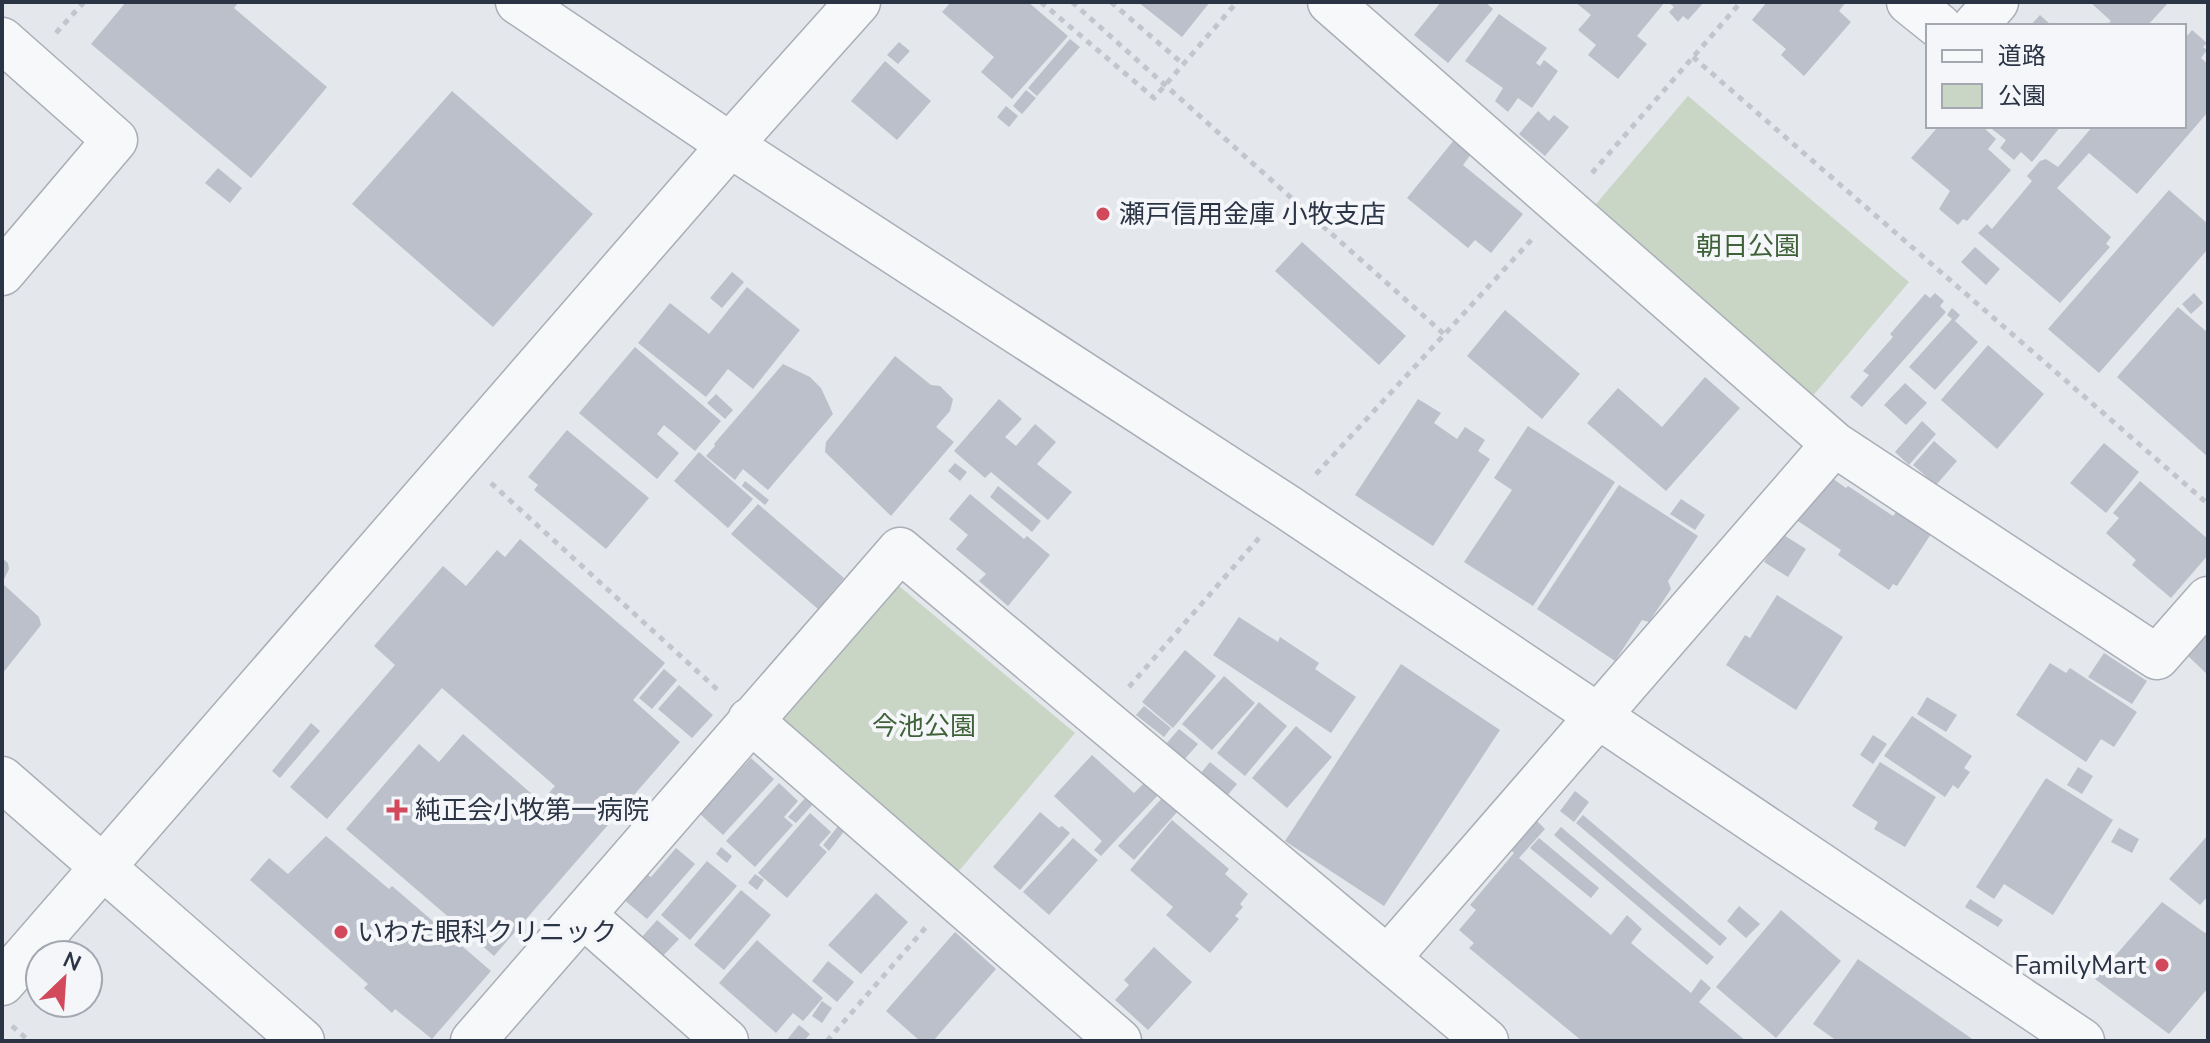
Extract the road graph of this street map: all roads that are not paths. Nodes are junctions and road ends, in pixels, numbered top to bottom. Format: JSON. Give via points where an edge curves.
{"nodes":[{"id":1,"x":518,"y":2,"type":"edge"},
{"id":2,"x":858,"y":2,"type":"edge"},
{"id":3,"x":1330,"y":2,"type":"edge"},
{"id":4,"x":1909,"y":2,"type":"edge"},
{"id":5,"x":1996,"y":2,"type":"edge"},
{"id":6,"x":1936,"y":24,"type":"edge"},
{"id":7,"x":1977,"y":24,"type":"edge"},
{"id":8,"x":2,"y":40,"type":"edge"},
{"id":9,"x":730,"y":145,"type":"junction"},
{"id":10,"x":2,"y":273,"type":"edge"},
{"id":11,"x":1834,"y":444,"type":"junction"},
{"id":12,"x":2208,"y":599,"type":"edge"},
{"id":13,"x":1596,"y":716,"type":"junction"},
{"id":14,"x":750,"y":720,"type":"junction"},
{"id":15,"x":2,"y":779,"type":"edge"},
{"id":16,"x":103,"y":867,"type":"junction"},
{"id":17,"x":583,"y":915,"type":"junction"},
{"id":18,"x":1388,"y":958,"type":"junction"},
{"id":19,"x":2,"y":983,"type":"edge"},
{"id":20,"x":302,"y":1041,"type":"edge"},
{"id":21,"x":473,"y":1041,"type":"edge"},
{"id":22,"x":726,"y":1041,"type":"edge"},
{"id":23,"x":1119,"y":1041,"type":"edge"},
{"id":24,"x":1486,"y":1041,"type":"edge"},
{"id":25,"x":2082,"y":1041,"type":"edge"}],
"edges":[{"from":1,"to":9,"type":"street"},
{"from":2,"to":9,"type":"street"},
{"from":3,"to":11,"type":"street"},
{"from":4,"to":6,"type":"street"},
{"from":5,"to":7,"type":"street"},
{"from":8,"to":10,"type":"street","via":[[115,140]]},
{"from":9,"to":13,"type":"street","via":[[1287,507]]},
{"from":9,"to":16,"type":"street"},
{"from":11,"to":12,"type":"street","via":[[2157,657]]},
{"from":11,"to":13,"type":"street"},
{"from":13,"to":18,"type":"street"},
{"from":13,"to":25,"type":"street"},
{"from":14,"to":17,"type":"street"},
{"from":14,"to":18,"type":"street","via":[[900,550]]},
{"from":14,"to":23,"type":"street"},
{"from":15,"to":16,"type":"street"},
{"from":16,"to":19,"type":"street"},
{"from":16,"to":20,"type":"street"},
{"from":17,"to":21,"type":"street"},
{"from":17,"to":22,"type":"street"},
{"from":18,"to":24,"type":"street"}]}
